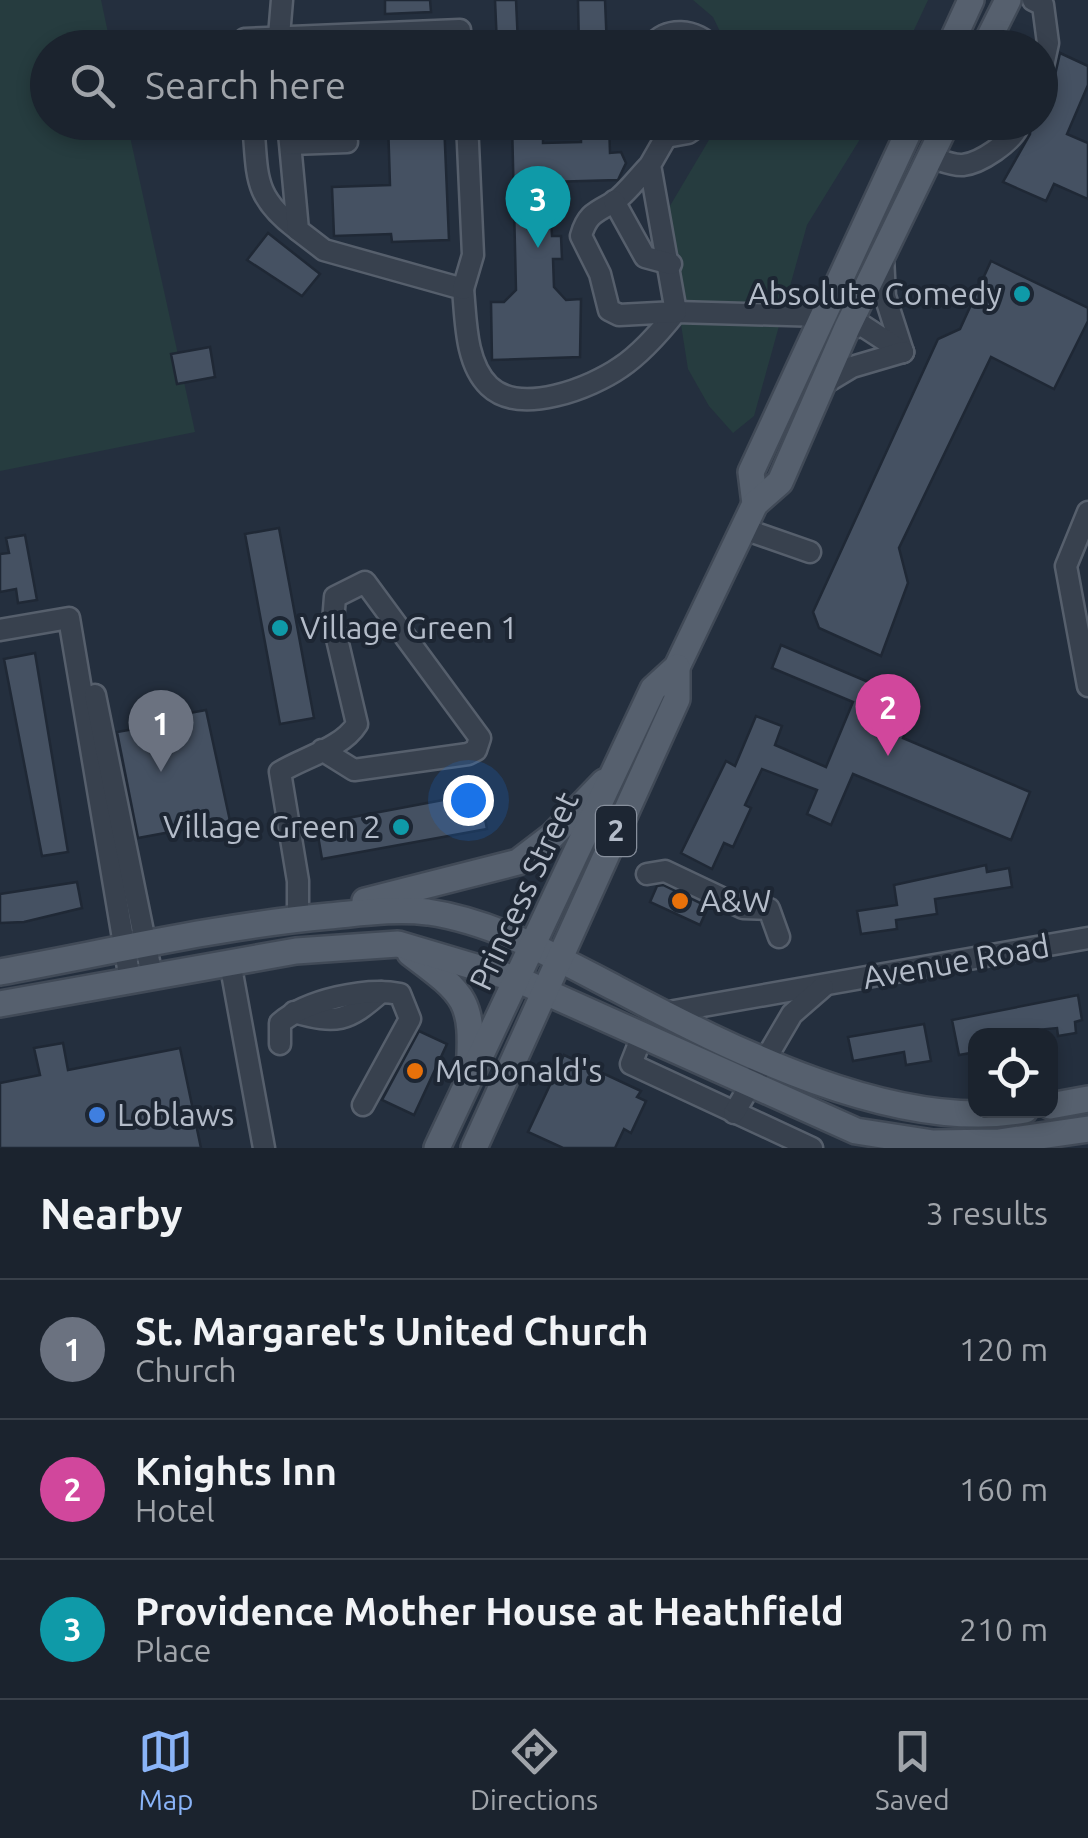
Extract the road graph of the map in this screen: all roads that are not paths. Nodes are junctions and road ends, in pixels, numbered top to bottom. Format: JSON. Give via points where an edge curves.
{"nodes":[{"id":1,"x":282,"y":0,"type":"edge"},
{"id":2,"x":971,"y":0,"type":"edge"},
{"id":3,"x":1008,"y":0,"type":"edge"},
{"id":4,"x":1032,"y":0,"type":"edge"},
{"id":5,"x":279,"y":30,"type":"edge"},
{"id":6,"x":957,"y":30,"type":"edge"},
{"id":7,"x":993,"y":30,"type":"edge"},
{"id":8,"x":1046,"y":30,"type":"edge"},
{"id":9,"x":255,"y":140,"type":"edge"},
{"id":10,"x":290,"y":140,"type":"edge"},
{"id":11,"x":469,"y":140,"type":"edge"},
{"id":12,"x":659,"y":140,"type":"edge"},
{"id":13,"x":905,"y":140,"type":"edge"},
{"id":14,"x":938,"y":140,"type":"edge"},
{"id":15,"x":1009,"y":140,"type":"edge"},
{"id":16,"x":348,"y":142,"type":"dead end"},
{"id":17,"x":291,"y":144,"type":"junction"},
{"id":18,"x":930,"y":157,"type":"junction"},
{"id":19,"x":650,"y":165,"type":"junction"},
{"id":20,"x":614,"y":201,"type":"junction"},
{"id":21,"x":298,"y":230,"type":"junction"},
{"id":22,"x":883,"y":253,"type":"junction"},
{"id":23,"x":671,"y":264,"type":"junction"},
{"id":24,"x":464,"y":289,"type":"junction"},
{"id":25,"x":676,"y":312,"type":"junction"},
{"id":26,"x":822,"y":316,"type":"junction"},
{"id":27,"x":848,"y":328,"type":"junction"},
{"id":28,"x":903,"y":352,"type":"junction"},
{"id":29,"x":822,"y":386,"type":"junction"},
{"id":30,"x":754,"y":504,"type":"junction"},
{"id":31,"x":1088,"y":512,"type":"edge"},
{"id":32,"x":744,"y":529,"type":"junction"},
{"id":33,"x":810,"y":552,"type":"dead end"},
{"id":34,"x":0,"y":630,"type":"edge"},
{"id":35,"x":86,"y":639,"type":"dead end"},
{"id":36,"x":676,"y":668,"type":"junction"},
{"id":37,"x":1088,"y":686,"type":"edge"},
{"id":38,"x":322,"y":750,"type":"junction"},
{"id":39,"x":618,"y":768,"type":"junction"},
{"id":40,"x":648,"y":874,"type":"dead end"},
{"id":41,"x":291,"y":918,"type":"junction"},
{"id":42,"x":778,"y":937,"type":"dead end"},
{"id":43,"x":1088,"y":938,"type":"edge"},
{"id":44,"x":398,"y":944,"type":"junction"},
{"id":45,"x":135,"y":947,"type":"junction"},
{"id":46,"x":534,"y":947,"type":"junction"},
{"id":47,"x":558,"y":958,"type":"junction"},
{"id":48,"x":230,"y":962,"type":"junction"},
{"id":49,"x":0,"y":972,"type":"edge"},
{"id":50,"x":141,"y":978,"type":"junction"},
{"id":51,"x":519,"y":980,"type":"junction"},
{"id":52,"x":825,"y":986,"type":"junction"},
{"id":53,"x":546,"y":992,"type":"junction"},
{"id":54,"x":0,"y":1004,"type":"edge"},
{"id":55,"x":663,"y":1014,"type":"junction"},
{"id":56,"x":642,"y":1036,"type":"junction"},
{"id":57,"x":280,"y":1044,"type":"dead end"},
{"id":58,"x":763,"y":1058,"type":"junction"},
{"id":59,"x":749,"y":1083,"type":"junction"},
{"id":60,"x":468,"y":1087,"type":"junction"},
{"id":61,"x":1088,"y":1099,"type":"edge"},
{"id":62,"x":363,"y":1105,"type":"dead end"},
{"id":63,"x":1058,"y":1105,"type":"edge"},
{"id":64,"x":968,"y":1112,"type":"edge"},
{"id":65,"x":734,"y":1114,"type":"junction"},
{"id":66,"x":1088,"y":1130,"type":"edge"},
{"id":67,"x":264,"y":1148,"type":"edge"},
{"id":68,"x":438,"y":1148,"type":"edge"},
{"id":69,"x":474,"y":1148,"type":"edge"},
{"id":70,"x":812,"y":1148,"type":"edge"}],
"edges":[{"from":1,"to":5,"type":"street"},
{"from":2,"to":6,"type":"main road"},
{"from":3,"to":7,"type":"main road"},
{"from":4,"to":8,"type":"street","via":[[1043,5]]},
{"from":9,"to":21,"type":"street","via":[[259,191]]},
{"from":10,"to":17,"type":"street"},
{"from":11,"to":24,"type":"street","via":[[473,255]]},
{"from":12,"to":19,"type":"street"},
{"from":13,"to":26,"type":"main road","name":"Princess Street","number":"2"},
{"from":14,"to":18,"type":"main road","name":"Princess Street","number":"2"},
{"from":15,"to":18,"type":"street","via":[[958,166]]},
{"from":16,"to":17,"type":"street"},
{"from":17,"to":21,"type":"street"},
{"from":18,"to":22,"type":"main road","name":"Princess Street","number":"2"},
{"from":19,"to":20,"type":"street"},
{"from":19,"to":23,"type":"street"},
{"from":20,"to":23,"type":"street","via":[[646,257]]},
{"from":20,"to":25,"type":"street","via":[[598,207],[581,236],[609,310]]},
{"from":21,"to":24,"type":"street","via":[[324,250]]},
{"from":22,"to":27,"type":"main road","name":"Princess Street","number":"2"},
{"from":22,"to":28,"type":"street","via":[[885,296]]},
{"from":23,"to":25,"type":"street"},
{"from":24,"to":25,"type":"street","via":[[476,365],[489,386],[517,398],[599,381],[624,366]]},
{"from":25,"to":26,"type":"street"},
{"from":26,"to":27,"type":"main road"},
{"from":26,"to":30,"type":"main road","name":"Princess Street","number":"2","via":[[752,472]]},
{"from":27,"to":28,"type":"street","via":[[867,344]]},
{"from":27,"to":29,"type":"main road","name":"Princess Street","number":"2"},
{"from":28,"to":29,"type":"street","via":[[852,367]]},
{"from":29,"to":30,"type":"main road","name":"Princess Street","number":"2","via":[[780,482]]},
{"from":30,"to":32,"type":"main road","name":"Princess Street","number":"2"},
{"from":31,"to":37,"type":"street","via":[[1066,566]]},
{"from":32,"to":33,"type":"street"},
{"from":32,"to":36,"type":"main road","name":"Princess Street","number":"2"},
{"from":34,"to":45,"type":"street","via":[[69,618]]},
{"from":35,"to":45,"type":"street"},
{"from":36,"to":39,"type":"main road","name":"Princess Street","number":"2","via":[[653,689]]},
{"from":36,"to":47,"type":"main road","name":"Princess Street","number":"2","via":[[677,699]]},
{"from":38,"to":38,"type":"street","via":[[350,736],[357,724],[333,622],[335,597],[365,582],[480,738],[468,754],[354,770]]},
{"from":38,"to":41,"type":"street","via":[[280,772],[298,881]]},
{"from":39,"to":41,"type":"main road","via":[[518,862]]},
{"from":39,"to":46,"type":"main road","name":"Princess Street","number":"2"},
{"from":40,"to":42,"type":"street","via":[[664,871],[743,908],[770,910]]},
{"from":41,"to":45,"type":"main road"},
{"from":41,"to":46,"type":"main road","via":[[428,912]]},
{"from":43,"to":52,"type":"street","name":"Avenue Road"},
{"from":44,"to":48,"type":"main road"},
{"from":44,"to":51,"type":"main road"},
{"from":44,"to":60,"type":"main road","via":[[454,986],[472,1020]]},
{"from":45,"to":49,"type":"main road"},
{"from":45,"to":50,"type":"street"},
{"from":46,"to":47,"type":"main road"},
{"from":46,"to":51,"type":"main road","name":"Princess Street","number":"2"},
{"from":47,"to":53,"type":"main road","name":"Princess Street","number":"2"},
{"from":47,"to":55,"type":"main road"},
{"from":48,"to":50,"type":"main road"},
{"from":48,"to":67,"type":"street"},
{"from":50,"to":54,"type":"main road"},
{"from":51,"to":53,"type":"main road"},
{"from":51,"to":60,"type":"main road","name":"Princess Street","number":"2"},
{"from":52,"to":55,"type":"street","name":"Avenue Road"},
{"from":52,"to":58,"type":"street","name":"Avenue Road","via":[[792,1014]]},
{"from":53,"to":56,"type":"main road"},
{"from":53,"to":69,"type":"main road","name":"Princess Street","number":"2"},
{"from":55,"to":58,"type":"main road"},
{"from":56,"to":59,"type":"main road"},
{"from":56,"to":65,"type":"street","via":[[631,1064]]},
{"from":57,"to":62,"type":"street","via":[[280,1022],[310,1005],[400,994],[410,1020]]},
{"from":58,"to":59,"type":"street","name":"Avenue Road"},
{"from":58,"to":64,"type":"main road","via":[[885,1105]]},
{"from":59,"to":65,"type":"street","name":"Avenue Road"},
{"from":59,"to":66,"type":"main road","via":[[856,1131],[933,1142],[999,1142]]},
{"from":60,"to":68,"type":"main road","name":"Princess Street","number":"2"},
{"from":61,"to":63,"type":"main road"},
{"from":65,"to":70,"type":"street"}]}
